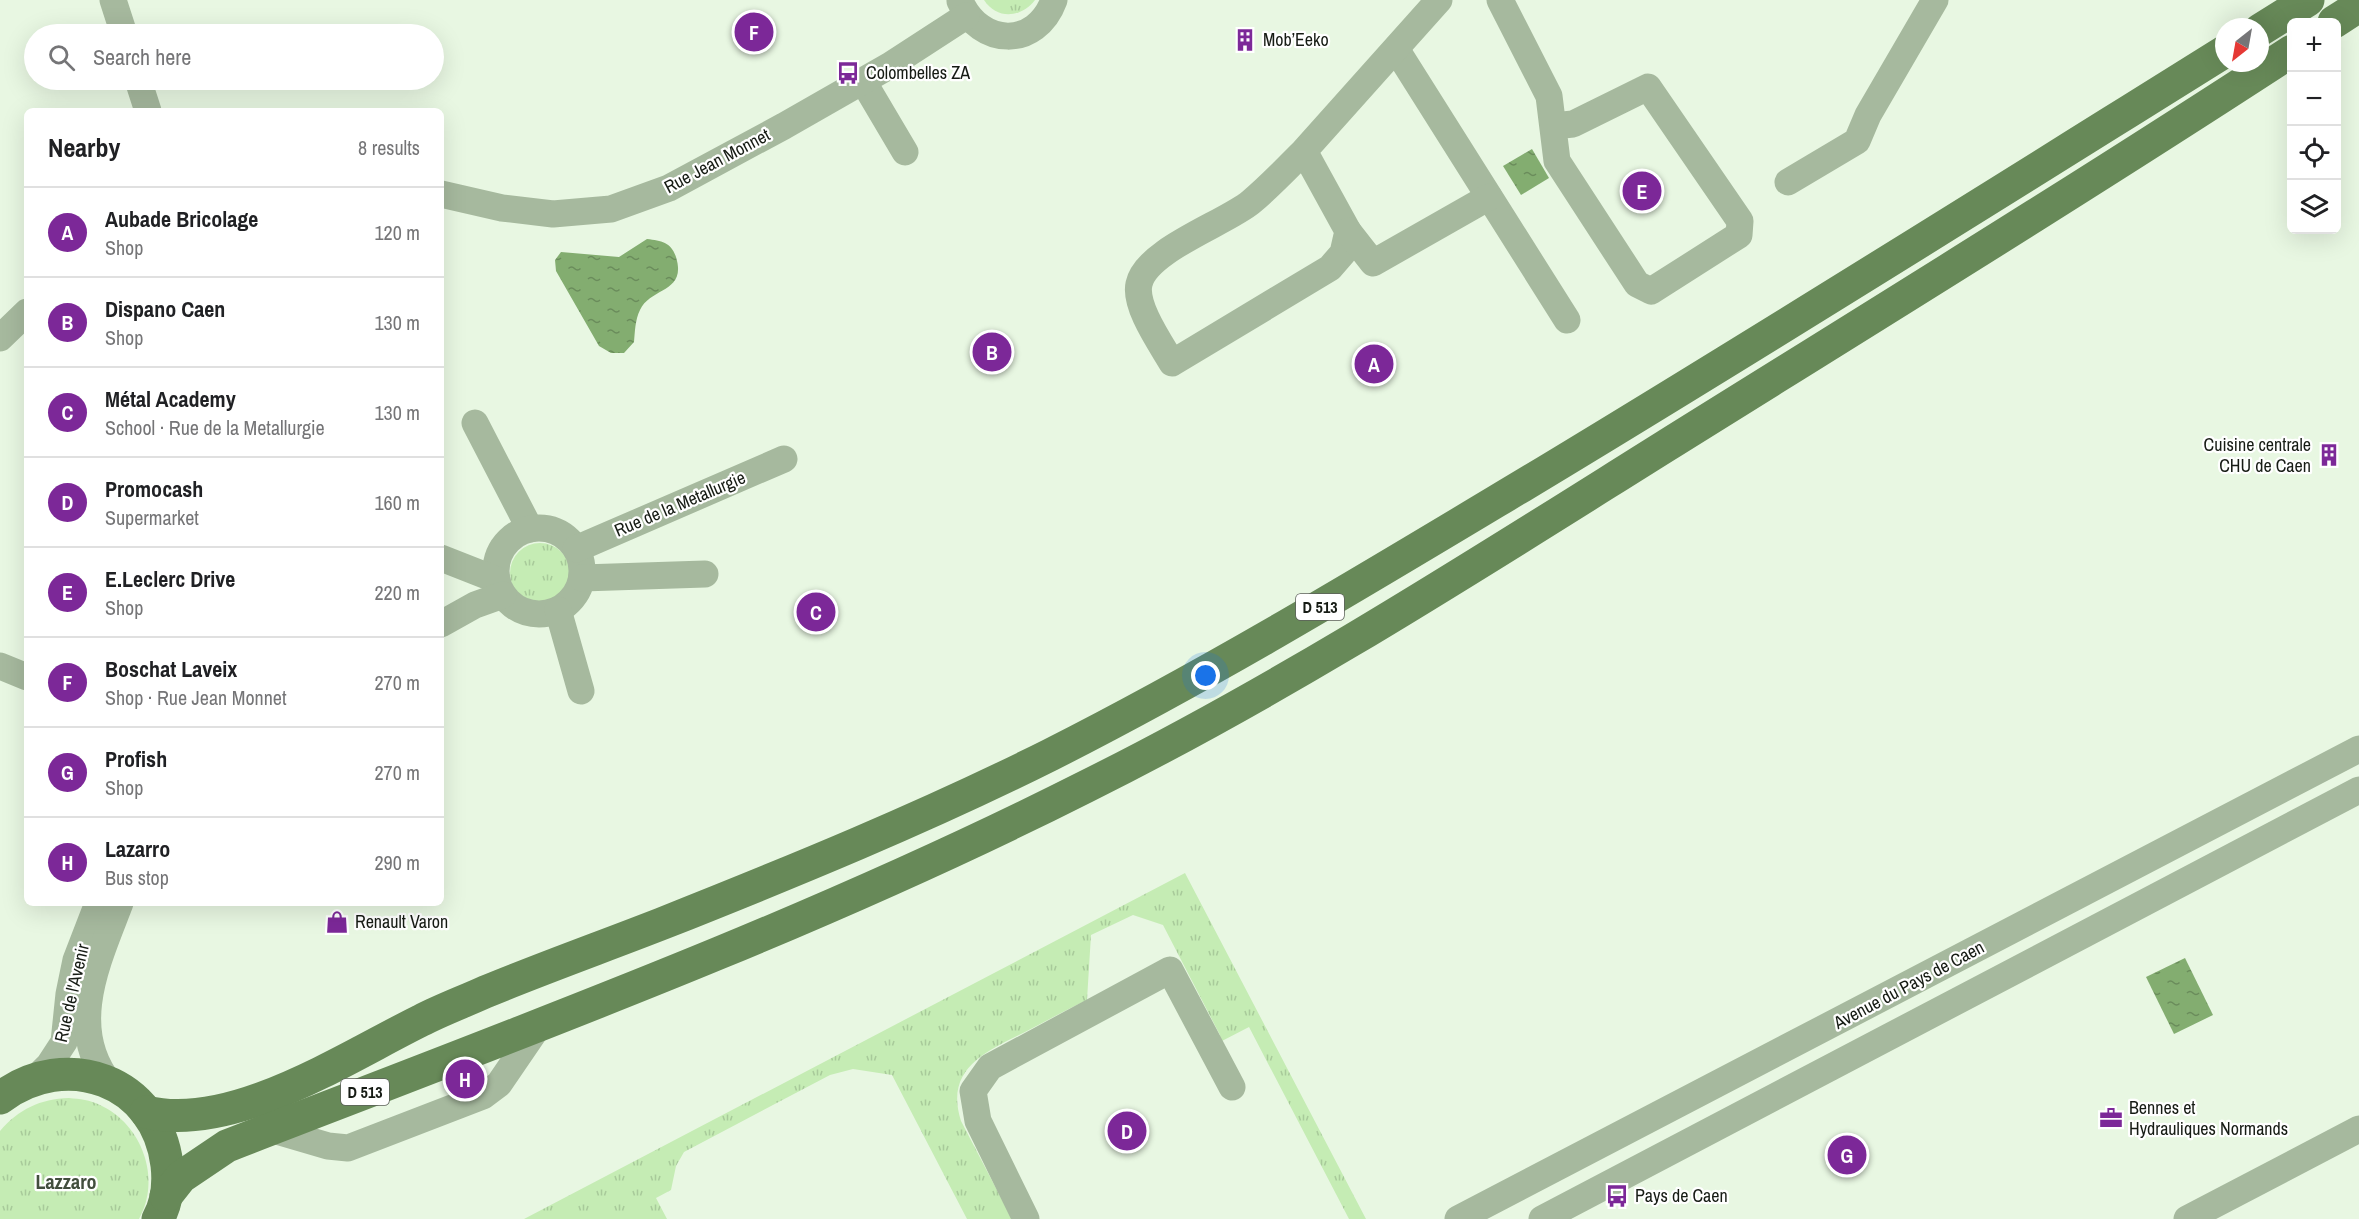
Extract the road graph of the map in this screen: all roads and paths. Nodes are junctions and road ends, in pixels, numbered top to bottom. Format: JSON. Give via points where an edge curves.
{"nodes":[{"id":1,"x":113,"y":0,"type":"edge"},
{"id":2,"x":1054,"y":0,"type":"edge"},
{"id":3,"x":1439,"y":0,"type":"edge"},
{"id":4,"x":1500,"y":0,"type":"edge"},
{"id":5,"x":1935,"y":0,"type":"edge"},
{"id":6,"x":2308,"y":0,"type":"edge"},
{"id":7,"x":2359,"y":6,"type":"edge"},
{"id":8,"x":963,"y":8,"type":"edge"},
{"id":9,"x":2340,"y":18,"type":"edge"},
{"id":10,"x":121,"y":24,"type":"edge"},
{"id":11,"x":2269,"y":24,"type":"edge"},
{"id":12,"x":1396,"y":49,"type":"junction"},
{"id":13,"x":2287,"y":54,"type":"edge"},
{"id":14,"x":2215,"y":58,"type":"edge"},
{"id":15,"x":863,"y":81,"type":"junction"},
{"id":16,"x":141,"y":90,"type":"edge"},
{"id":17,"x":146,"y":108,"type":"edge"},
{"id":18,"x":1552,"y":126,"type":"junction"},
{"id":19,"x":1304,"y":151,"type":"junction"},
{"id":20,"x":905,"y":152,"type":"dead end"},
{"id":21,"x":1788,"y":182,"type":"dead end"},
{"id":22,"x":444,"y":195,"type":"edge"},
{"id":23,"x":1489,"y":196,"type":"junction"},
{"id":24,"x":1348,"y":231,"type":"junction"},
{"id":25,"x":24,"y":315,"type":"edge"},
{"id":26,"x":1567,"y":320,"type":"dead end"},
{"id":27,"x":0,"y":338,"type":"edge"},
{"id":28,"x":475,"y":423,"type":"dead end"},
{"id":29,"x":784,"y":459,"type":"dead end"},
{"id":30,"x":530,"y":529,"type":"junction"},
{"id":31,"x":576,"y":549,"type":"junction"},
{"id":32,"x":444,"y":560,"type":"edge"},
{"id":33,"x":705,"y":574,"type":"dead end"},
{"id":34,"x":582,"y":578,"type":"junction"},
{"id":35,"x":500,"y":588,"type":"junction"},
{"id":36,"x":558,"y":610,"type":"junction"},
{"id":37,"x":444,"y":622,"type":"edge"},
{"id":38,"x":0,"y":666,"type":"edge"},
{"id":39,"x":24,"y":676,"type":"edge"},
{"id":40,"x":580,"y":691,"type":"dead end"},
{"id":41,"x":2359,"y":749,"type":"edge"},
{"id":42,"x":2359,"y":790,"type":"edge"},
{"id":43,"x":97,"y":906,"type":"edge"},
{"id":44,"x":119,"y":906,"type":"edge"},
{"id":45,"x":540,"y":1024,"type":"junction"},
{"id":46,"x":1795,"y":1045,"type":"junction"},
{"id":47,"x":1812,"y":1075,"type":"junction"},
{"id":48,"x":110,"y":1084,"type":"junction"},
{"id":49,"x":13,"y":1087,"type":"edge"},
{"id":50,"x":1232,"y":1087,"type":"dead end"},
{"id":51,"x":146,"y":1112,"type":"junction"},
{"id":52,"x":270,"y":1129,"type":"junction"},
{"id":53,"x":2359,"y":1129,"type":"edge"},
{"id":54,"x":162,"y":1208,"type":"edge"},
{"id":55,"x":1026,"y":1219,"type":"edge"},
{"id":56,"x":1458,"y":1219,"type":"edge"},
{"id":57,"x":1542,"y":1219,"type":"edge"},
{"id":58,"x":2187,"y":1219,"type":"edge"}],
"edges":[{"from":1,"to":10,"type":"street"},
{"from":2,"to":8,"type":"street","via":[[1049,13],[1036,27],[1018,35],[999,36],[981,29]]},
{"from":3,"to":12,"type":"street"},
{"from":4,"to":18,"type":"street","via":[[1549,96]]},
{"from":5,"to":21,"type":"street","via":[[1857,141]]},
{"from":6,"to":11,"type":"main road"},
{"from":7,"to":9,"type":"main road"},
{"from":8,"to":15,"type":"street","name":"Rue Jean Monnet","via":[[922,46]]},
{"from":12,"to":19,"type":"street"},
{"from":12,"to":23,"type":"street"},
{"from":13,"to":45,"type":"main road","number":"D 513","via":[[1457,577],[1275,686],[1087,786],[884,884]]},
{"from":14,"to":51,"type":"main road","number":"D 513","via":[[1337,598],[1047,756],[830,856],[422,1020],[279,1091],[196,1115],[165,1117]]},
{"from":15,"to":20,"type":"street"},
{"from":15,"to":22,"type":"street","name":"Rue Jean Monnet","via":[[669,188],[611,209],[553,213],[502,208]]},
{"from":16,"to":17,"type":"street"},
{"from":18,"to":18,"type":"street","via":[[1557,161],[1637,284],[1651,291],[1738,235],[1740,220],[1648,87],[1573,124]]},
{"from":19,"to":24,"type":"street"},
{"from":19,"to":24,"type":"street","via":[[1250,203],[1164,252],[1138,284],[1142,310],[1172,363],[1330,268],[1343,253]]},
{"from":23,"to":24,"type":"street","via":[[1373,263]]},
{"from":23,"to":26,"type":"street"},
{"from":25,"to":27,"type":"street"},
{"from":28,"to":30,"type":"street"},
{"from":29,"to":31,"type":"street","name":"Rue de la Metallurgie"},
{"from":30,"to":31,"type":"street","via":[[556,531]]},
{"from":30,"to":35,"type":"street","via":[[507,542],[498,560]]},
{"from":31,"to":34,"type":"street"},
{"from":32,"to":35,"type":"street"},
{"from":33,"to":34,"type":"street"},
{"from":34,"to":36,"type":"street","via":[[569,602]]},
{"from":35,"to":36,"type":"street","via":[[517,607],[534,614]]},
{"from":35,"to":37,"type":"street"},
{"from":36,"to":40,"type":"street"},
{"from":38,"to":39,"type":"street"},
{"from":41,"to":46,"type":"street","name":"Avenue du Pays de Caen"},
{"from":42,"to":47,"type":"street","name":"Avenue du Pays de Caen"},
{"from":43,"to":49,"type":"street","name":"Rue de l'Avenir","via":[[76,960],[64,1042],[50,1065]]},
{"from":44,"to":48,"type":"street","name":"Rue de l'Avenir","via":[[97,966],[87,1023],[93,1059]]},
{"from":45,"to":52,"type":"main road","number":"D 513"},
{"from":45,"to":52,"type":"street","via":[[498,1084],[483,1096],[348,1148]]},
{"from":46,"to":47,"type":"street"},
{"from":46,"to":56,"type":"street","name":"Avenue du Pays de Caen"},
{"from":47,"to":57,"type":"street","name":"Avenue du Pays de Caen"},
{"from":48,"to":49,"type":"main road","via":[[74,1074],[52,1074]]},
{"from":48,"to":51,"type":"main road"},
{"from":50,"to":55,"type":"street","via":[[1170,970],[990,1067],[973,1091],[978,1120]]},
{"from":51,"to":54,"type":"main road","via":[[165,1152],[168,1174]]},
{"from":52,"to":54,"type":"main road","number":"D 513","via":[[227,1146],[198,1164],[181,1177]]},
{"from":53,"to":58,"type":"street"}]}
